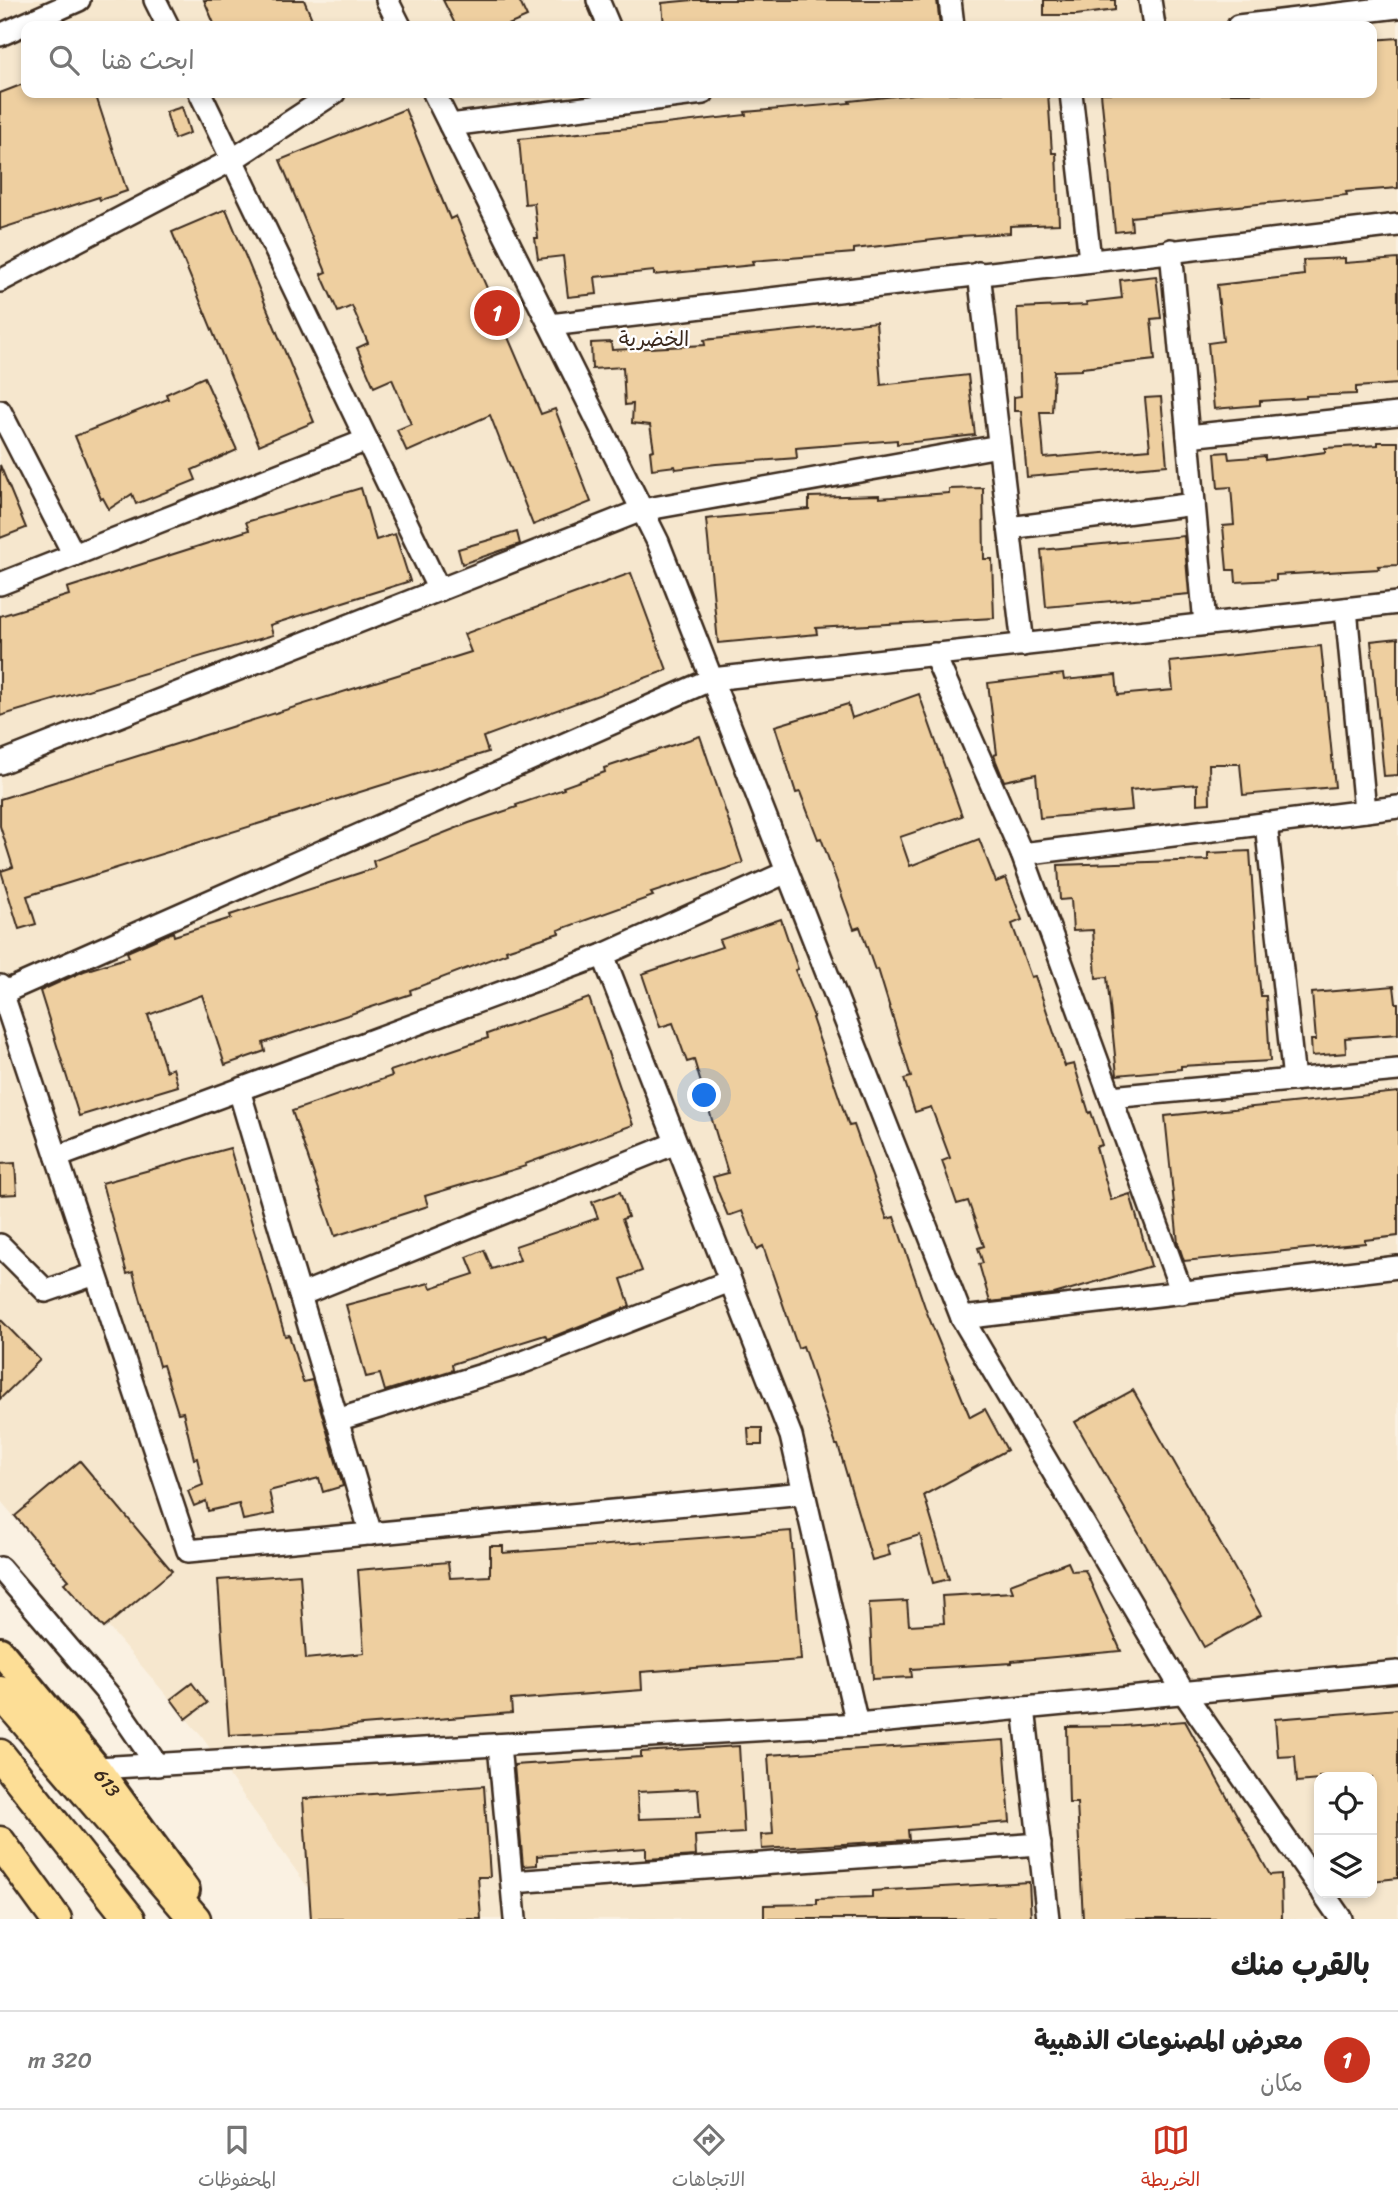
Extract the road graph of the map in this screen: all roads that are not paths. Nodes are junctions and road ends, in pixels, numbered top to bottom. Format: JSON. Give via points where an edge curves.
{"nodes":[{"id":1,"x":79,"y":0,"type":"edge"},
{"id":2,"x":155,"y":0,"type":"edge"},
{"id":3,"x":387,"y":0,"type":"edge"},
{"id":4,"x":598,"y":0,"type":"edge"},
{"id":5,"x":950,"y":0,"type":"edge"},
{"id":6,"x":1150,"y":0,"type":"edge"},
{"id":7,"x":1398,"y":7,"type":"edge"},
{"id":8,"x":32,"y":21,"type":"edge"},
{"id":9,"x":166,"y":21,"type":"edge"},
{"id":10,"x":398,"y":21,"type":"edge"},
{"id":11,"x":607,"y":21,"type":"edge"},
{"id":12,"x":952,"y":21,"type":"edge"},
{"id":13,"x":1153,"y":21,"type":"edge"},
{"id":14,"x":1280,"y":21,"type":"edge"},
{"id":15,"x":21,"y":26,"type":"edge"},
{"id":16,"x":0,"y":35,"type":"edge"},
{"id":17,"x":202,"y":98,"type":"edge"},
{"id":18,"x":326,"y":98,"type":"edge"},
{"id":19,"x":436,"y":98,"type":"edge"},
{"id":20,"x":632,"y":98,"type":"edge"},
{"id":21,"x":1072,"y":98,"type":"edge"},
{"id":22,"x":450,"y":125,"type":"junction"},
{"id":23,"x":232,"y":160,"type":"junction"},
{"id":24,"x":1398,"y":225,"type":"edge"},
{"id":25,"x":1171,"y":250,"type":"junction"},
{"id":26,"x":1090,"y":260,"type":"junction"},
{"id":27,"x":979,"y":273,"type":"junction"},
{"id":28,"x":0,"y":281,"type":"edge"},
{"id":29,"x":550,"y":325,"type":"junction"},
{"id":30,"x":0,"y":411,"type":"edge"},
{"id":31,"x":1398,"y":414,"type":"edge"},
{"id":32,"x":1188,"y":436,"type":"junction"},
{"id":33,"x":366,"y":440,"type":"junction"},
{"id":34,"x":999,"y":446,"type":"junction"},
{"id":35,"x":1194,"y":504,"type":"junction"},
{"id":36,"x":642,"y":510,"type":"junction"},
{"id":37,"x":1009,"y":528,"type":"junction"},
{"id":38,"x":74,"y":555,"type":"junction"},
{"id":39,"x":0,"y":584,"type":"edge"},
{"id":40,"x":439,"y":590,"type":"junction"},
{"id":41,"x":1398,"y":603,"type":"edge"},
{"id":42,"x":1346,"y":609,"type":"junction"},
{"id":43,"x":1205,"y":624,"type":"junction"},
{"id":44,"x":1023,"y":645,"type":"junction"},
{"id":45,"x":934,"y":654,"type":"junction"},
{"id":46,"x":712,"y":679,"type":"junction"},
{"id":47,"x":0,"y":763,"type":"edge"},
{"id":48,"x":1398,"y":807,"type":"edge"},
{"id":49,"x":1365,"y":811,"type":"junction"},
{"id":50,"x":1266,"y":824,"type":"junction"},
{"id":51,"x":1022,"y":854,"type":"junction"},
{"id":52,"x":787,"y":872,"type":"junction"},
{"id":53,"x":603,"y":955,"type":"junction"},
{"id":54,"x":1,"y":990,"type":"edge"},
{"id":55,"x":1398,"y":1070,"type":"edge"},
{"id":56,"x":1294,"y":1080,"type":"junction"},
{"id":57,"x":239,"y":1090,"type":"junction"},
{"id":58,"x":1111,"y":1097,"type":"junction"},
{"id":59,"x":676,"y":1143,"type":"junction"},
{"id":60,"x":57,"y":1157,"type":"junction"},
{"id":61,"x":0,"y":1245,"type":"edge"},
{"id":62,"x":1398,"y":1267,"type":"edge"},
{"id":63,"x":95,"y":1274,"type":"junction"},
{"id":64,"x":730,"y":1281,"type":"junction"},
{"id":65,"x":1182,"y":1293,"type":"junction"},
{"id":66,"x":300,"y":1295,"type":"junction"},
{"id":67,"x":962,"y":1318,"type":"junction"},
{"id":68,"x":337,"y":1420,"type":"junction"},
{"id":69,"x":804,"y":1493,"type":"junction"},
{"id":70,"x":371,"y":1534,"type":"junction"},
{"id":71,"x":0,"y":1568,"type":"edge"},
{"id":72,"x":0,"y":1651,"type":"edge"},
{"id":73,"x":1398,"y":1672,"type":"edge"},
{"id":74,"x":0,"y":1692,"type":"edge"},
{"id":75,"x":1184,"y":1693,"type":"junction"},
{"id":76,"x":1024,"y":1708,"type":"junction"},
{"id":77,"x":857,"y":1724,"type":"junction"},
{"id":78,"x":499,"y":1745,"type":"junction"},
{"id":79,"x":0,"y":1755,"type":"edge"},
{"id":80,"x":157,"y":1765,"type":"junction"},
{"id":81,"x":97,"y":1768,"type":"junction"},
{"id":82,"x":0,"y":1842,"type":"edge"},
{"id":83,"x":1040,"y":1844,"type":"junction"},
{"id":84,"x":1314,"y":1880,"type":"edge"},
{"id":85,"x":512,"y":1882,"type":"junction"},
{"id":86,"x":1326,"y":1898,"type":"edge"},
{"id":87,"x":56,"y":1919,"type":"edge"},
{"id":88,"x":130,"y":1919,"type":"edge"},
{"id":89,"x":195,"y":1919,"type":"edge"},
{"id":90,"x":207,"y":1919,"type":"edge"},
{"id":91,"x":515,"y":1919,"type":"edge"},
{"id":92,"x":1048,"y":1919,"type":"edge"},
{"id":93,"x":1341,"y":1919,"type":"edge"}],
"edges":[{"from":1,"to":8,"type":"street"},
{"from":2,"to":9,"type":"street"},
{"from":3,"to":10,"type":"street"},
{"from":4,"to":11,"type":"street"},
{"from":5,"to":12,"type":"street"},
{"from":6,"to":13,"type":"street"},
{"from":7,"to":14,"type":"street"},
{"from":15,"to":16,"type":"street"},
{"from":17,"to":23,"type":"street"},
{"from":18,"to":23,"type":"street"},
{"from":19,"to":22,"type":"street"},
{"from":20,"to":22,"type":"street"},
{"from":21,"to":26,"type":"street"},
{"from":22,"to":29,"type":"street"},
{"from":23,"to":28,"type":"street"},
{"from":23,"to":33,"type":"street"},
{"from":24,"to":25,"type":"street"},
{"from":25,"to":26,"type":"street"},
{"from":25,"to":32,"type":"street"},
{"from":26,"to":27,"type":"street"},
{"from":27,"to":29,"type":"street"},
{"from":27,"to":34,"type":"street"},
{"from":29,"to":36,"type":"street"},
{"from":30,"to":38,"type":"street"},
{"from":31,"to":32,"type":"street"},
{"from":32,"to":35,"type":"street"},
{"from":33,"to":38,"type":"street"},
{"from":33,"to":40,"type":"street"},
{"from":34,"to":36,"type":"street"},
{"from":34,"to":37,"type":"street"},
{"from":35,"to":37,"type":"street"},
{"from":35,"to":43,"type":"street"},
{"from":36,"to":40,"type":"street"},
{"from":36,"to":46,"type":"street"},
{"from":37,"to":44,"type":"street"},
{"from":38,"to":39,"type":"street"},
{"from":40,"to":47,"type":"street"},
{"from":41,"to":42,"type":"street"},
{"from":42,"to":43,"type":"street"},
{"from":42,"to":49,"type":"street"},
{"from":43,"to":44,"type":"street"},
{"from":44,"to":45,"type":"street"},
{"from":45,"to":46,"type":"street"},
{"from":45,"to":51,"type":"street"},
{"from":46,"to":52,"type":"street"},
{"from":46,"to":54,"type":"street"},
{"from":48,"to":49,"type":"street"},
{"from":49,"to":50,"type":"street"},
{"from":50,"to":51,"type":"street"},
{"from":50,"to":56,"type":"street"},
{"from":51,"to":58,"type":"street"},
{"from":52,"to":53,"type":"street"},
{"from":52,"to":67,"type":"street"},
{"from":53,"to":57,"type":"street"},
{"from":53,"to":59,"type":"street"},
{"from":54,"to":60,"type":"street"},
{"from":55,"to":56,"type":"street"},
{"from":56,"to":58,"type":"street"},
{"from":57,"to":60,"type":"street"},
{"from":57,"to":66,"type":"street"},
{"from":58,"to":65,"type":"street"},
{"from":59,"to":64,"type":"street"},
{"from":59,"to":66,"type":"street"},
{"from":60,"to":63,"type":"street"},
{"from":61,"to":63,"type":"street","via":[[46,1291]]},
{"from":62,"to":65,"type":"street"},
{"from":63,"to":70,"type":"street","via":[[188,1551]]},
{"from":64,"to":68,"type":"street","via":[[521,1363]]},
{"from":64,"to":69,"type":"street","via":[[791,1436]]},
{"from":65,"to":67,"type":"street"},
{"from":66,"to":68,"type":"street"},
{"from":67,"to":75,"type":"street"},
{"from":68,"to":70,"type":"street"},
{"from":69,"to":70,"type":"street"},
{"from":69,"to":77,"type":"street"},
{"from":71,"to":80,"type":"street","via":[[108,1694]]},
{"from":72,"to":81,"type":"main road","name":"613"},
{"from":73,"to":75,"type":"street"},
{"from":74,"to":89,"type":"highway"},
{"from":75,"to":76,"type":"street"},
{"from":75,"to":84,"type":"street"},
{"from":76,"to":77,"type":"street"},
{"from":76,"to":83,"type":"street"},
{"from":77,"to":78,"type":"street"},
{"from":78,"to":80,"type":"street"},
{"from":78,"to":85,"type":"street"},
{"from":79,"to":88,"type":"highway"},
{"from":80,"to":81,"type":"street"},
{"from":81,"to":90,"type":"main road","name":"613"},
{"from":82,"to":87,"type":"highway"},
{"from":83,"to":85,"type":"street"},
{"from":83,"to":92,"type":"street"},
{"from":85,"to":91,"type":"street"},
{"from":86,"to":93,"type":"street"}]}
